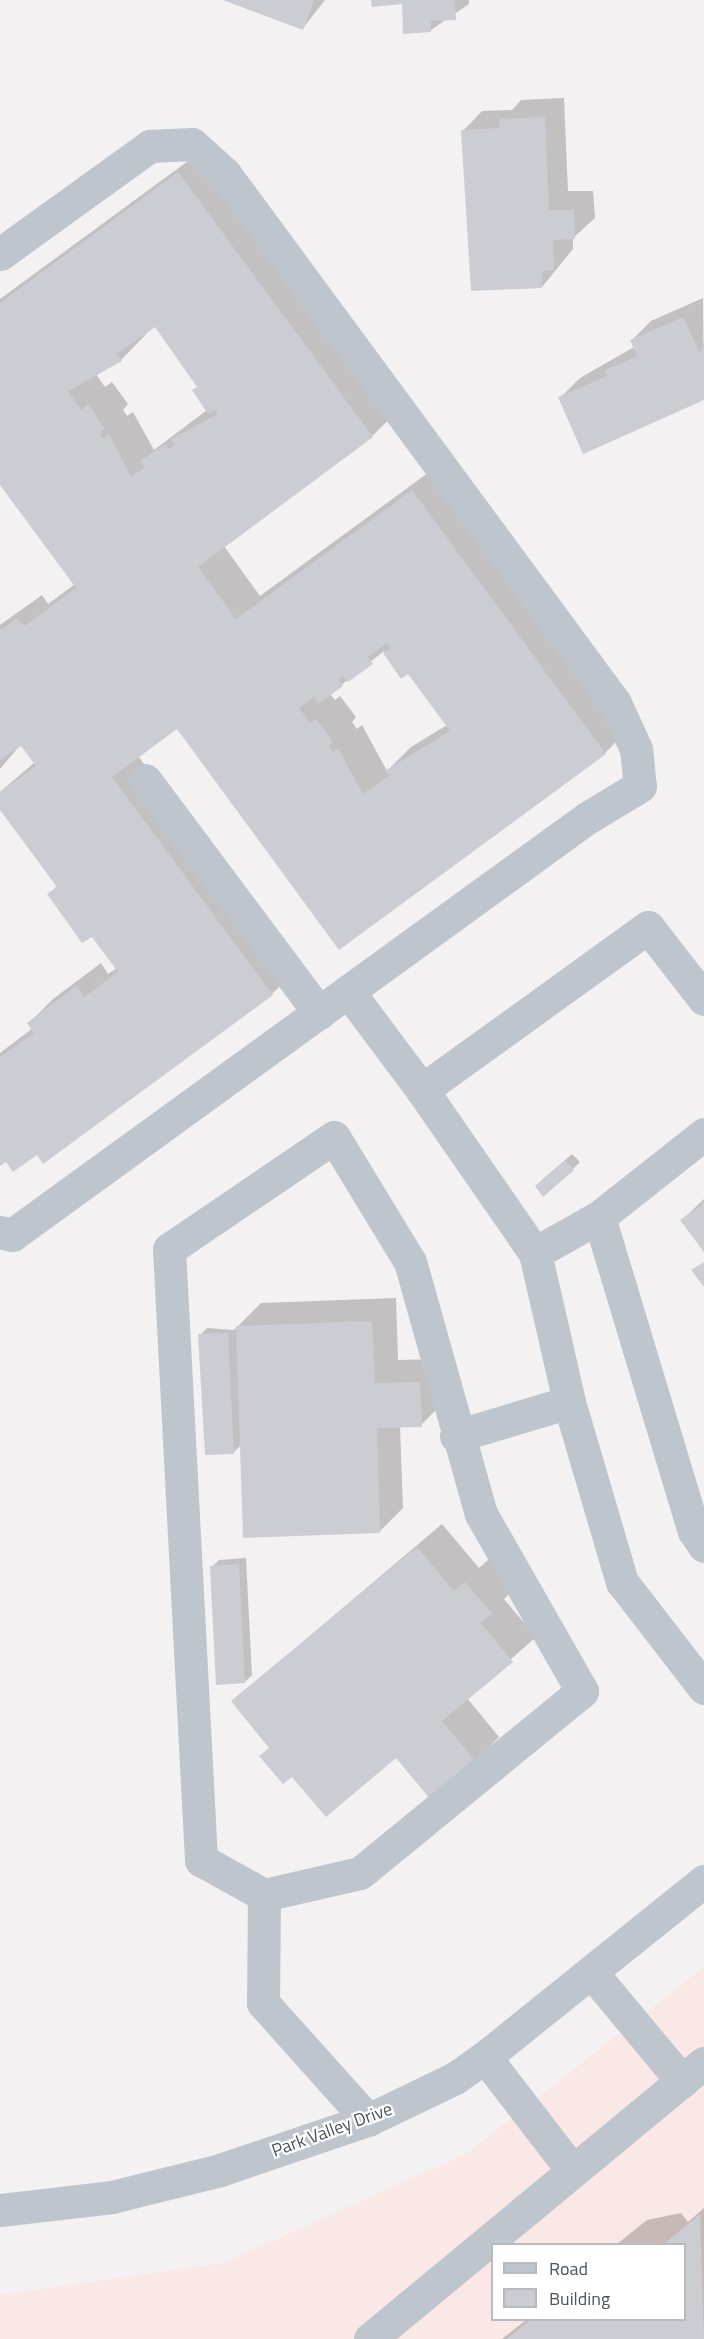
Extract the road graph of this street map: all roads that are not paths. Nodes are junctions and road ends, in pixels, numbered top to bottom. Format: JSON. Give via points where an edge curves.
{"nodes":[{"id":1,"x":0,"y":254,"type":"edge"},
{"id":2,"x":145,"y":780,"type":"dead end"},
{"id":3,"x":348,"y":991,"type":"junction"},
{"id":4,"x":704,"y":999,"type":"edge"},
{"id":5,"x":319,"y":1013,"type":"junction"},
{"id":6,"x":422,"y":1090,"type":"junction"},
{"id":7,"x":704,"y":1134,"type":"edge"},
{"id":8,"x":598,"y":1217,"type":"junction"},
{"id":9,"x":0,"y":1232,"type":"edge"},
{"id":10,"x":535,"y":1252,"type":"junction"},
{"id":11,"x":569,"y":1402,"type":"junction"},
{"id":12,"x":456,"y":1436,"type":"junction"},
{"id":13,"x":704,"y":1546,"type":"edge"},
{"id":14,"x":704,"y":1688,"type":"edge"},
{"id":15,"x":704,"y":1881,"type":"edge"},
{"id":16,"x":264,"y":1895,"type":"junction"},
{"id":17,"x":592,"y":1973,"type":"junction"},
{"id":18,"x":485,"y":2057,"type":"junction"},
{"id":19,"x":693,"y":2072,"type":"edge"},
{"id":20,"x":368,"y":2120,"type":"junction"},
{"id":21,"x":572,"y":2170,"type":"junction"},
{"id":22,"x":0,"y":2210,"type":"edge"},
{"id":23,"x":370,"y":2339,"type":"edge"}],
"edges":[{"from":1,"to":3,"type":"street","via":[[150,146],[192,144],[225,174],[615,703],[636,749],[640,786],[587,818]]},
{"from":2,"to":5,"type":"street"},
{"from":3,"to":5,"type":"street"},
{"from":3,"to":6,"type":"street"},
{"from":4,"to":6,"type":"street","via":[[648,927]]},
{"from":5,"to":9,"type":"street","via":[[12,1235]]},
{"from":6,"to":10,"type":"street"},
{"from":7,"to":8,"type":"street"},
{"from":8,"to":10,"type":"street"},
{"from":8,"to":13,"type":"street","via":[[694,1532]]},
{"from":10,"to":11,"type":"street"},
{"from":11,"to":12,"type":"street"},
{"from":11,"to":14,"type":"street","via":[[622,1582]]},
{"from":12,"to":16,"type":"street","via":[[481,1515],[582,1691],[360,1873]]},
{"from":12,"to":16,"type":"street","via":[[410,1263],[334,1137],[169,1249],[201,1860]]},
{"from":15,"to":17,"type":"street","name":"Park Valley Drive"},
{"from":16,"to":20,"type":"street","via":[[263,2003]]},
{"from":17,"to":18,"type":"street","name":"Park Valley Drive"},
{"from":17,"to":19,"type":"street"},
{"from":18,"to":20,"type":"street","name":"Park Valley Drive","via":[[455,2078]]},
{"from":18,"to":21,"type":"street"},
{"from":19,"to":21,"type":"street"},
{"from":20,"to":22,"type":"street","name":"Park Valley Drive","via":[[220,2170],[123,2194]]},
{"from":21,"to":23,"type":"street"}]}
